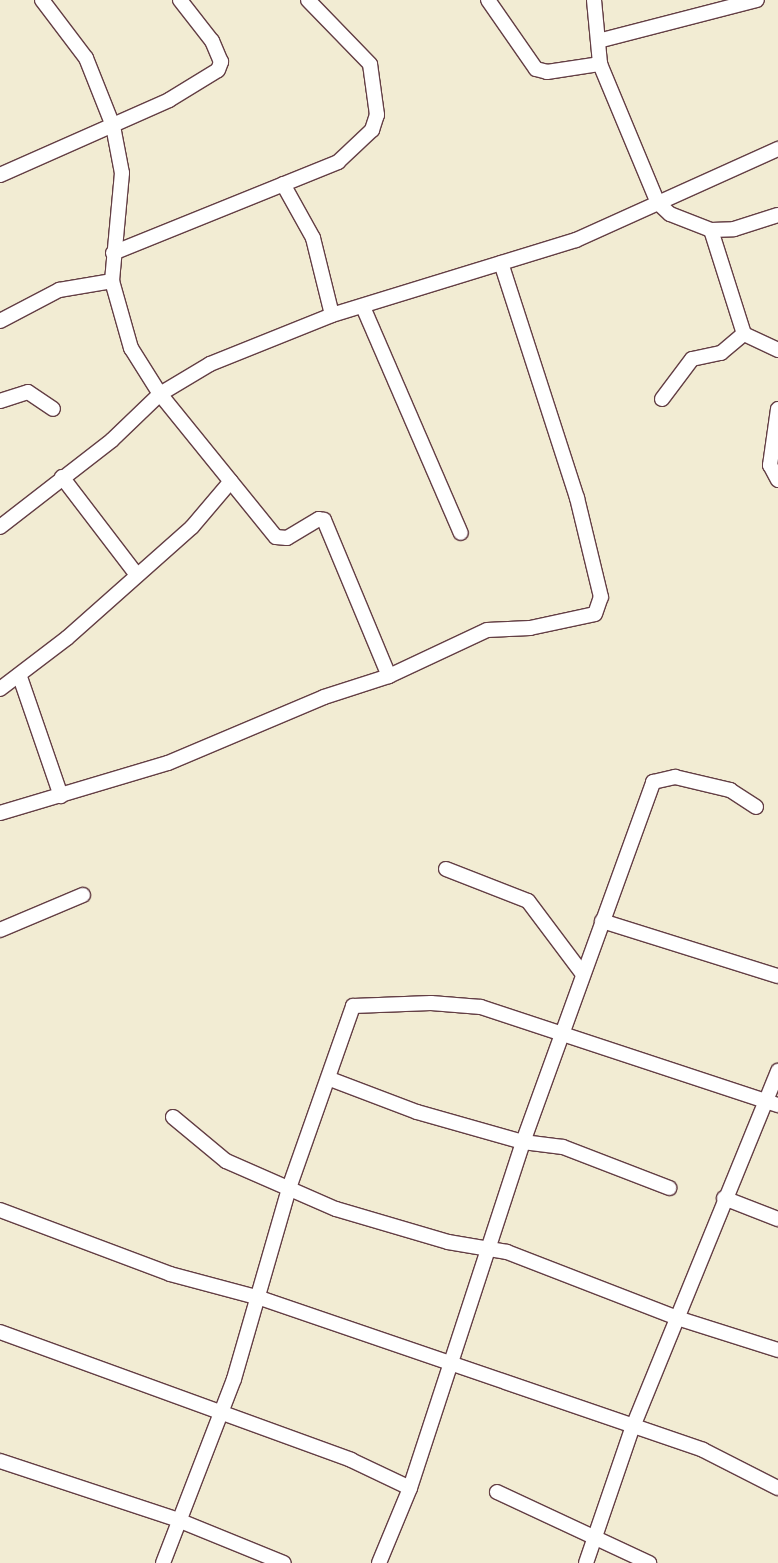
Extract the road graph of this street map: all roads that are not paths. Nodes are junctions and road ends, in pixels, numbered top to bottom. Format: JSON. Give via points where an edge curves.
{"nodes":[{"id":1,"x":42,"y":0,"type":"edge"},
{"id":2,"x":180,"y":0,"type":"edge"},
{"id":3,"x":308,"y":0,"type":"edge"},
{"id":4,"x":488,"y":0,"type":"edge"},
{"id":5,"x":594,"y":0,"type":"edge"},
{"id":6,"x":757,"y":0,"type":"edge"},
{"id":7,"x":598,"y":42,"type":"junction"},
{"id":8,"x":600,"y":64,"type":"junction"},
{"id":9,"x":113,"y":126,"type":"junction"},
{"id":10,"x":778,"y":149,"type":"edge"},
{"id":11,"x":0,"y":176,"type":"edge"},
{"id":12,"x":282,"y":184,"type":"junction"},
{"id":13,"x":658,"y":203,"type":"junction"},
{"id":14,"x":778,"y":215,"type":"edge"},
{"id":15,"x":711,"y":230,"type":"junction"},
{"id":16,"x":114,"y":253,"type":"junction"},
{"id":17,"x":501,"y":262,"type":"junction"},
{"id":18,"x":112,"y":282,"type":"junction"},
{"id":19,"x":363,"y":307,"type":"junction"},
{"id":20,"x":332,"y":315,"type":"junction"},
{"id":21,"x":0,"y":321,"type":"edge"},
{"id":22,"x":744,"y":334,"type":"junction"},
{"id":23,"x":778,"y":350,"type":"edge"},
{"id":24,"x":160,"y":394,"type":"junction"},
{"id":25,"x":662,"y":399,"type":"dead end"},
{"id":26,"x":0,"y":401,"type":"edge"},
{"id":27,"x":778,"y":408,"type":"edge"},
{"id":28,"x":53,"y":409,"type":"dead end"},
{"id":29,"x":62,"y":477,"type":"junction"},
{"id":30,"x":778,"y":480,"type":"edge"},
{"id":31,"x":231,"y":481,"type":"junction"},
{"id":32,"x":0,"y":527,"type":"edge"},
{"id":33,"x":460,"y":534,"type":"dead end"},
{"id":34,"x":137,"y":575,"type":"junction"},
{"id":35,"x":389,"y":676,"type":"junction"},
{"id":36,"x":20,"y":677,"type":"junction"},
{"id":37,"x":0,"y":689,"type":"edge"},
{"id":38,"x":61,"y":796,"type":"junction"},
{"id":39,"x":756,"y":807,"type":"dead end"},
{"id":40,"x":0,"y":813,"type":"edge"},
{"id":41,"x":446,"y":869,"type":"dead end"},
{"id":42,"x":83,"y":895,"type":"dead end"},
{"id":43,"x":602,"y":922,"type":"junction"},
{"id":44,"x":0,"y":930,"type":"edge"},
{"id":45,"x":582,"y":973,"type":"junction"},
{"id":46,"x":778,"y":976,"type":"edge"},
{"id":47,"x":563,"y":1034,"type":"junction"},
{"id":48,"x":778,"y":1071,"type":"edge"},
{"id":49,"x":330,"y":1079,"type":"junction"},
{"id":50,"x":772,"y":1103,"type":"edge"},
{"id":51,"x":173,"y":1117,"type":"dead end"},
{"id":52,"x":522,"y":1142,"type":"junction"},
{"id":53,"x":289,"y":1188,"type":"junction"},
{"id":54,"x":669,"y":1188,"type":"dead end"},
{"id":55,"x":724,"y":1198,"type":"junction"},
{"id":56,"x":0,"y":1210,"type":"edge"},
{"id":57,"x":778,"y":1219,"type":"edge"},
{"id":58,"x":488,"y":1248,"type":"junction"},
{"id":59,"x":260,"y":1298,"type":"junction"},
{"id":60,"x":678,"y":1318,"type":"junction"},
{"id":61,"x":0,"y":1332,"type":"edge"},
{"id":62,"x":778,"y":1350,"type":"edge"},
{"id":63,"x":450,"y":1362,"type":"junction"},
{"id":64,"x":219,"y":1413,"type":"junction"},
{"id":65,"x":632,"y":1428,"type":"junction"},
{"id":66,"x":0,"y":1461,"type":"edge"},
{"id":67,"x":410,"y":1488,"type":"junction"},
{"id":68,"x":778,"y":1488,"type":"edge"},
{"id":69,"x":497,"y":1492,"type":"dead end"},
{"id":70,"x":178,"y":1520,"type":"junction"},
{"id":71,"x":594,"y":1539,"type":"junction"},
{"id":72,"x":163,"y":1563,"type":"edge"},
{"id":73,"x":284,"y":1563,"type":"edge"},
{"id":74,"x":378,"y":1563,"type":"edge"},
{"id":75,"x":586,"y":1563,"type":"edge"},
{"id":76,"x":649,"y":1563,"type":"edge"}],
"edges":[{"from":1,"to":9,"type":"street","via":[[86,58]]},
{"from":2,"to":9,"type":"street","via":[[212,41],[221,62],[218,70]]},
{"from":3,"to":12,"type":"street","via":[[370,64],[377,115],[372,130],[345,157]]},
{"from":4,"to":8,"type":"street","via":[[536,69],[547,72]]},
{"from":5,"to":7,"type":"street"},
{"from":6,"to":7,"type":"street"},
{"from":7,"to":8,"type":"street"},
{"from":8,"to":13,"type":"street"},
{"from":9,"to":11,"type":"street"},
{"from":9,"to":16,"type":"street","via":[[122,174]]},
{"from":10,"to":13,"type":"street"},
{"from":12,"to":16,"type":"street"},
{"from":12,"to":20,"type":"street","via":[[312,238]]},
{"from":13,"to":15,"type":"street","via":[[670,214]]},
{"from":13,"to":17,"type":"street","via":[[576,240]]},
{"from":14,"to":15,"type":"street","via":[[734,229]]},
{"from":15,"to":22,"type":"street"},
{"from":16,"to":18,"type":"street"},
{"from":17,"to":19,"type":"street"},
{"from":17,"to":35,"type":"street","via":[[577,498],[600,608],[595,614],[530,628],[487,630]]},
{"from":18,"to":21,"type":"street","via":[[59,290]]},
{"from":18,"to":24,"type":"street","via":[[131,348]]},
{"from":19,"to":20,"type":"street"},
{"from":19,"to":33,"type":"street"},
{"from":20,"to":24,"type":"street","via":[[237,351]]},
{"from":22,"to":23,"type":"street"},
{"from":22,"to":25,"type":"street","via":[[721,353],[692,359]]},
{"from":24,"to":29,"type":"street","via":[[112,440]]},
{"from":24,"to":31,"type":"street"},
{"from":26,"to":28,"type":"street","via":[[28,392]]},
{"from":27,"to":30,"type":"street","via":[[770,465]]},
{"from":29,"to":32,"type":"street"},
{"from":29,"to":34,"type":"street"},
{"from":31,"to":34,"type":"street","via":[[192,527]]},
{"from":31,"to":35,"type":"street","via":[[281,540],[319,518],[324,520]]},
{"from":34,"to":36,"type":"street"},
{"from":35,"to":38,"type":"street","via":[[324,697],[168,763]]},
{"from":36,"to":37,"type":"street"},
{"from":36,"to":38,"type":"street"},
{"from":38,"to":40,"type":"street"},
{"from":39,"to":43,"type":"street","via":[[730,790],[675,777],[653,782]]},
{"from":41,"to":45,"type":"street","via":[[528,901]]},
{"from":42,"to":44,"type":"street"},
{"from":43,"to":45,"type":"street"},
{"from":43,"to":46,"type":"street"},
{"from":45,"to":47,"type":"street"},
{"from":47,"to":49,"type":"street","via":[[481,1007],[365,1002],[348,1014]]},
{"from":47,"to":50,"type":"street"},
{"from":47,"to":52,"type":"street"},
{"from":48,"to":50,"type":"street"},
{"from":49,"to":52,"type":"street","via":[[417,1112]]},
{"from":49,"to":53,"type":"street"},
{"from":50,"to":55,"type":"street"},
{"from":51,"to":53,"type":"street","via":[[226,1161]]},
{"from":52,"to":54,"type":"street","via":[[563,1147]]},
{"from":52,"to":58,"type":"street"},
{"from":53,"to":58,"type":"street","via":[[381,1224]]},
{"from":53,"to":59,"type":"street"},
{"from":55,"to":57,"type":"street"},
{"from":55,"to":60,"type":"street"},
{"from":56,"to":59,"type":"street","via":[[170,1274]]},
{"from":58,"to":60,"type":"street"},
{"from":58,"to":63,"type":"street"},
{"from":59,"to":63,"type":"street","via":[[342,1330]]},
{"from":59,"to":64,"type":"street"},
{"from":60,"to":62,"type":"street"},
{"from":60,"to":65,"type":"street"},
{"from":61,"to":64,"type":"street"},
{"from":63,"to":65,"type":"street"},
{"from":63,"to":67,"type":"street"},
{"from":64,"to":67,"type":"street","via":[[351,1460]]},
{"from":64,"to":70,"type":"street"},
{"from":65,"to":68,"type":"street","via":[[703,1450]]},
{"from":65,"to":71,"type":"street"},
{"from":66,"to":70,"type":"street"},
{"from":67,"to":74,"type":"street"},
{"from":69,"to":71,"type":"street"},
{"from":70,"to":72,"type":"street"},
{"from":70,"to":73,"type":"street"},
{"from":71,"to":75,"type":"street"},
{"from":71,"to":76,"type":"street"}]}
